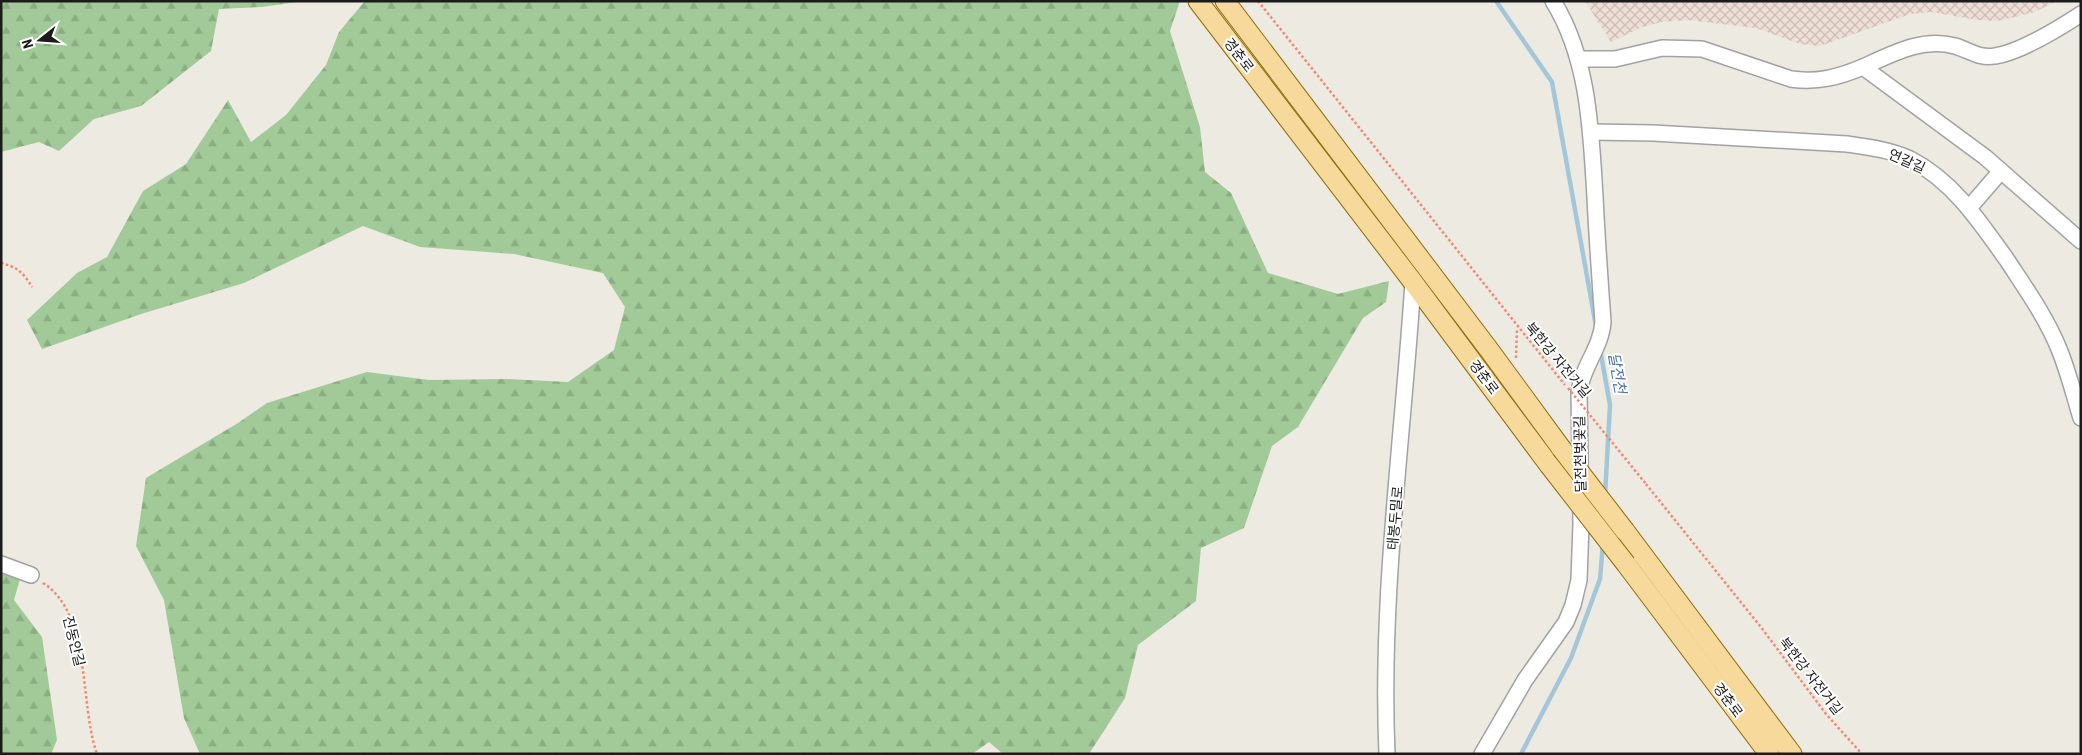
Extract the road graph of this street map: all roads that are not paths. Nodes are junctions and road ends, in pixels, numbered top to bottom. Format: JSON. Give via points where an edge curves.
{"nodes":[{"id":1,"x":1198,"y":1,"type":"edge"},
{"id":2,"x":1225,"y":1,"type":"edge"},
{"id":3,"x":1554,"y":1,"type":"edge"},
{"id":4,"x":2081,"y":14,"type":"edge"},
{"id":5,"x":1578,"y":59,"type":"junction"},
{"id":6,"x":1863,"y":67,"type":"junction"},
{"id":7,"x":1591,"y":132,"type":"junction"},
{"id":8,"x":2001,"y":171,"type":"junction"},
{"id":9,"x":1969,"y":208,"type":"junction"},
{"id":10,"x":2081,"y":241,"type":"edge"},
{"id":11,"x":1413,"y":282,"type":"junction"},
{"id":12,"x":2081,"y":418,"type":"edge"},
{"id":13,"x":1,"y":564,"type":"edge"},
{"id":14,"x":31,"y":575,"type":"road end"},
{"id":15,"x":1387,"y":754,"type":"edge"},
{"id":16,"x":1482,"y":754,"type":"edge"},
{"id":17,"x":1769,"y":754,"type":"edge"},
{"id":18,"x":1792,"y":754,"type":"edge"}],
"edges":[{"from":1,"to":11,"type":"main road","name":"경춘로"},
{"from":2,"to":18,"type":"main road","name":"경춘로","bridge":true},
{"from":3,"to":5,"type":"street"},
{"from":4,"to":6,"type":"street","via":[[2010,52],[1994,56],[1980,56],[1957,46],[1928,43]]},
{"from":5,"to":6,"type":"street","via":[[1615,59],[1662,48],[1702,49],[1803,81],[1826,79]]},
{"from":5,"to":7,"type":"street","name":"달전천벚꽃길"},
{"from":6,"to":8,"type":"street"},
{"from":7,"to":9,"type":"street","name":"연갈길","via":[[1653,132],[1847,144],[1879,149],[1909,159],[1932,172]]},
{"from":7,"to":16,"type":"street","name":"달전천벚꽃길","via":[[1603,322],[1600,340],[1574,386],[1581,524],[1579,580],[1566,622],[1525,680]]},
{"from":8,"to":9,"type":"street"},
{"from":8,"to":10,"type":"street"},
{"from":9,"to":12,"type":"street","name":"연갈길","via":[[2044,316],[2059,349]]},
{"from":11,"to":15,"type":"street","name":"태봉두밀로","via":[[1391,567],[1384,698]]},
{"from":11,"to":17,"type":"main road","name":"경춘로","bridge":true},
{"from":13,"to":14,"type":"street"}]}
